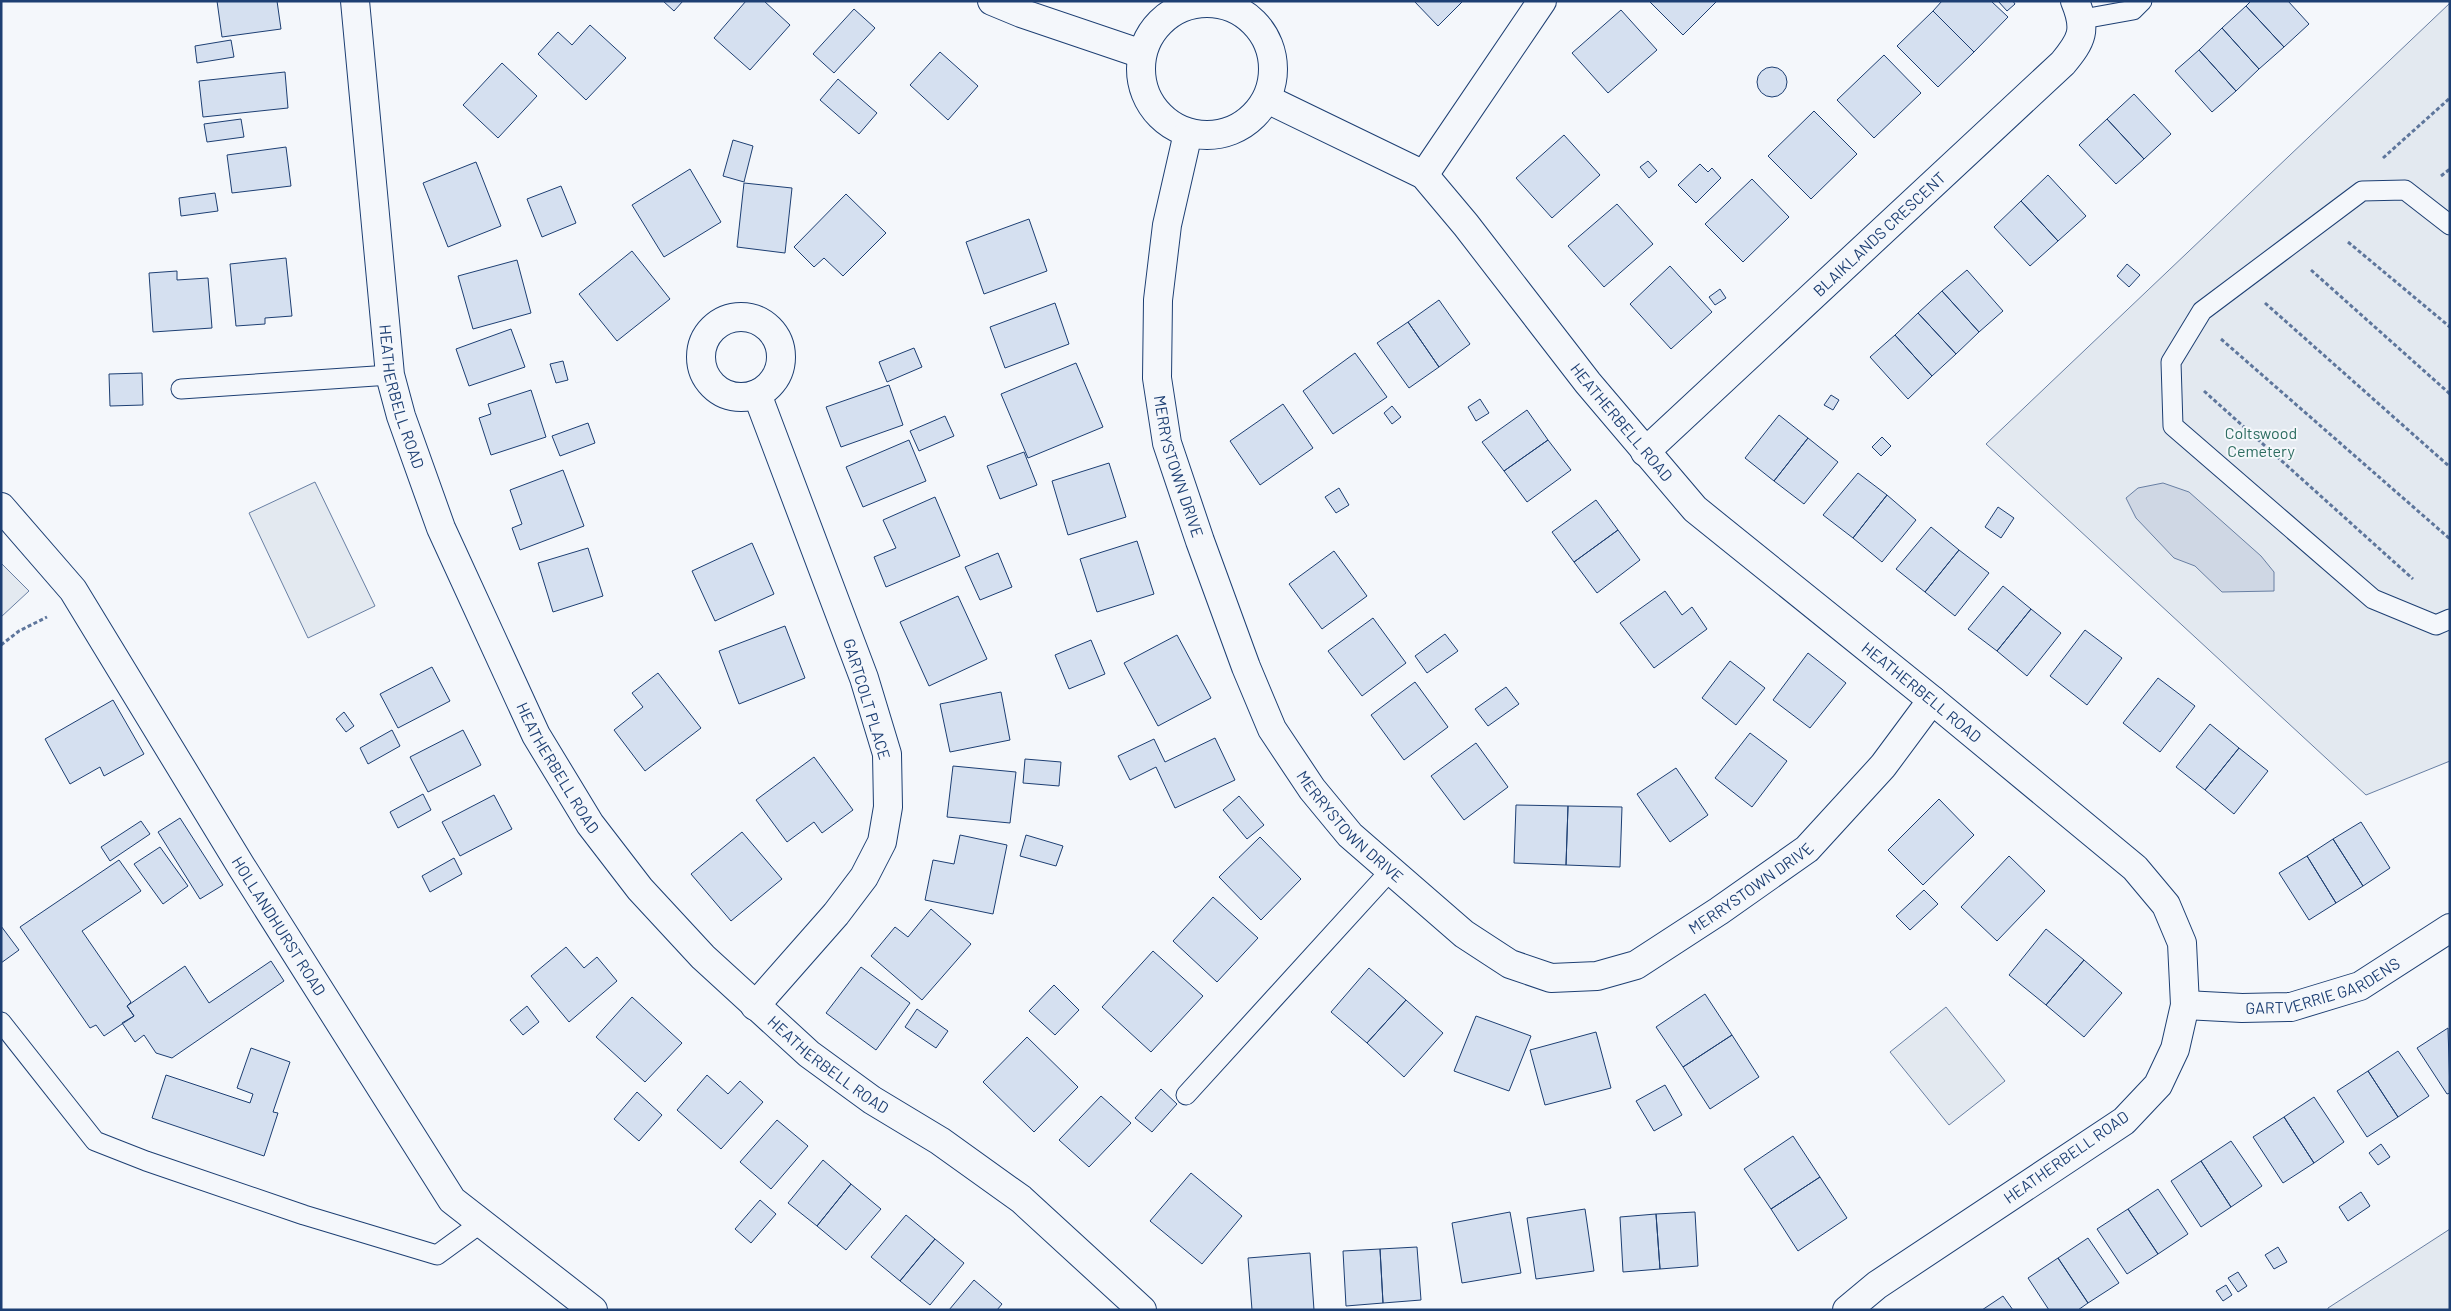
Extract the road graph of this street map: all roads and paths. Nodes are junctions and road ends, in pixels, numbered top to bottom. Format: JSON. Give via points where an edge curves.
{"nodes":[{"id":1,"x":355,"y":1,"type":"edge"},
{"id":2,"x":992,"y":1,"type":"edge"},
{"id":3,"x":1542,"y":1,"type":"edge"},
{"id":4,"x":2142,"y":1,"type":"edge"},
{"id":5,"x":1223,"y":2,"type":"edge"},
{"id":6,"x":2079,"y":10,"type":"edge"},
{"id":7,"x":1142,"y":54,"type":"junction"},
{"id":8,"x":2450,"y":98,"type":"edge"},
{"id":9,"x":1267,"y":99,"type":"junction"},
{"id":10,"x":1188,"y":133,"type":"junction"},
{"id":11,"x":1424,"y":175,"type":"junction"},
{"id":12,"x":2371,"y":191,"type":"junction"},
{"id":13,"x":2322,"y":221,"type":"junction"},
{"id":14,"x":2450,"y":226,"type":"edge"},
{"id":15,"x":2286,"y":248,"type":"junction"},
{"id":16,"x":2242,"y":282,"type":"junction"},
{"id":17,"x":2198,"y":319,"type":"junction"},
{"id":18,"x":2450,"y":327,"type":"edge"},
{"id":19,"x":2171,"y":362,"type":"junction"},
{"id":20,"x":390,"y":375,"type":"junction"},
{"id":21,"x":181,"y":389,"type":"dead end"},
{"id":22,"x":757,"y":394,"type":"dead end"},
{"id":23,"x":2450,"y":394,"type":"edge"},
{"id":24,"x":1645,"y":452,"type":"junction"},
{"id":25,"x":2450,"y":467,"type":"edge"},
{"id":26,"x":1,"y":507,"type":"edge"},
{"id":27,"x":2450,"y":539,"type":"edge"},
{"id":28,"x":2419,"y":584,"type":"dead end"},
{"id":29,"x":80,"y":602,"type":"junction"},
{"id":30,"x":2450,"y":619,"type":"edge"},
{"id":31,"x":1,"y":645,"type":"edge"},
{"id":32,"x":1932,"y":700,"type":"junction"},
{"id":33,"x":1390,"y":871,"type":"junction"},
{"id":34,"x":2450,"y":928,"type":"edge"},
{"id":35,"x":2186,"y":1004,"type":"junction"},
{"id":36,"x":755,"y":1006,"type":"junction"},
{"id":37,"x":1,"y":1022,"type":"edge"},
{"id":38,"x":1186,"y":1095,"type":"dead end"},
{"id":39,"x":481,"y":1223,"type":"junction"},
{"id":40,"x":593,"y":1310,"type":"edge"},
{"id":41,"x":1142,"y":1310,"type":"edge"},
{"id":42,"x":1847,"y":1310,"type":"edge"}],
"edges":[{"from":1,"to":20,"type":"street","name":"HEATHERBELL ROAD"},
{"from":2,"to":7,"type":"street"},
{"from":3,"to":11,"type":"street"},
{"from":4,"to":6,"type":"lane","via":[[2132,10]]},
{"from":5,"to":7,"type":"street","via":[[1195,2],[1168,15],[1152,32]]},
{"from":5,"to":9,"type":"street","via":[[1243,12],[1265,34],[1273,58],[1273,78]]},
{"from":6,"to":24,"type":"street","name":"BLAIKLANDS CRESCENT","via":[[2078,44],[2063,63]]},
{"from":7,"to":10,"type":"street","via":[[1141,77],[1150,104],[1168,122]]},
{"from":8,"to":12,"type":"path","via":[[2374,166]]},
{"from":9,"to":10,"type":"street","via":[[1254,117],[1235,130],[1212,135]]},
{"from":9,"to":11,"type":"street","name":"HEATHERBELL ROAD"},
{"from":10,"to":33,"type":"street","name":"MERRYSTOWN DRIVE","via":[[1167,225],[1158,300],[1157,378],[1166,443],[1246,667],[1272,728],[1312,789],[1350,835]]},
{"from":11,"to":24,"type":"street","name":"HEATHERBELL ROAD"},
{"from":12,"to":13,"type":"lane","via":[[2362,191]]},
{"from":12,"to":14,"type":"lane","via":[[2405,190]]},
{"from":13,"to":15,"type":"lane"},
{"from":13,"to":18,"type":"path"},
{"from":15,"to":16,"type":"lane"},
{"from":15,"to":23,"type":"path"},
{"from":16,"to":17,"type":"lane","via":[[2202,311]]},
{"from":16,"to":25,"type":"path"},
{"from":17,"to":19,"type":"lane"},
{"from":17,"to":27,"type":"path"},
{"from":19,"to":28,"type":"path"},
{"from":19,"to":30,"type":"lane","via":[[2173,426],[2373,599],[2436,625]]},
{"from":20,"to":21,"type":"lane"},
{"from":20,"to":36,"type":"street","name":"HEATHERBELL ROAD","via":[[401,416],[441,528],[536,735],[590,824],[640,889],[703,957]]},
{"from":22,"to":36,"type":"street","name":"GARTCOLT PLACE","via":[[864,678],[887,754],[888,807],[882,842],[864,877]]},
{"from":24,"to":32,"type":"street","name":"HEATHERBELL ROAD","via":[[1695,509]]},
{"from":26,"to":29,"type":"street","name":"HOLLANDHURST ROAD"},
{"from":29,"to":31,"type":"path","via":[[19,631]]},
{"from":29,"to":39,"type":"street","name":"HOLLANDHURST ROAD","via":[[452,1200]]},
{"from":32,"to":33,"type":"street","name":"MERRYSTOWN DRIVE","via":[[1883,766],[1806,849],[1636,965],[1597,976],[1551,978],[1510,964],[1464,934]]},
{"from":32,"to":35,"type":"street","name":"HEATHERBELL ROAD","via":[[2135,868],[2166,905],[2182,943]]},
{"from":33,"to":38,"type":"lane"},
{"from":34,"to":35,"type":"street","name":"GARTVERRIE GARDENS","via":[[2360,986],[2290,1007]]},
{"from":35,"to":42,"type":"street","name":"HEATHERBELL ROAD","via":[[2175,1049],[2158,1085],[2124,1121],[1877,1285]]},
{"from":36,"to":41,"type":"street","name":"HEATHERBELL ROAD","via":[[809,1054],[872,1100],[940,1141],[1021,1199]]},
{"from":37,"to":39,"type":"lane","via":[[95,1142],[304,1215],[437,1255]]},
{"from":39,"to":40,"type":"street","name":"HOLLANDHURST ROAD"}]}
